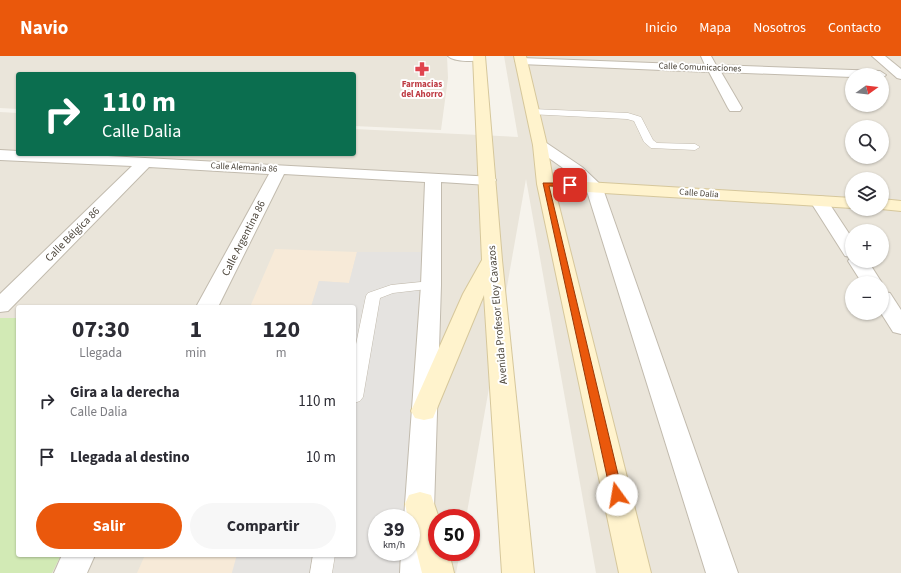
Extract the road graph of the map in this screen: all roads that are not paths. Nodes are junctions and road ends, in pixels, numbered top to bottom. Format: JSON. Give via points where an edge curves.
{"nodes":[{"id":1,"x":454,"y":56,"type":"edge"},
{"id":2,"x":479,"y":56,"type":"edge"},
{"id":3,"x":706,"y":56,"type":"edge"},
{"id":4,"x":878,"y":56,"type":"edge"},
{"id":5,"x":520,"y":58,"type":"edge"},
{"id":6,"x":712,"y":68,"type":"junction"},
{"id":7,"x":845,"y":74,"type":"edge"},
{"id":8,"x":889,"y":75,"type":"edge"},
{"id":9,"x":901,"y":75,"type":"edge"},
{"id":10,"x":734,"y":108,"type":"dead end"},
{"id":11,"x":532,"y":112,"type":"junction"},
{"id":12,"x":540,"y":145,"type":"junction"},
{"id":13,"x":695,"y":147,"type":"dead end"},
{"id":14,"x":6,"y":155,"type":"edge"},
{"id":15,"x":16,"y":156,"type":"edge"},
{"id":16,"x":23,"y":156,"type":"edge"},
{"id":17,"x":144,"y":163,"type":"junction"},
{"id":18,"x":0,"y":166,"type":"edge"},
{"id":19,"x":278,"y":169,"type":"junction"},
{"id":20,"x":433,"y":177,"type":"junction"},
{"id":21,"x":488,"y":180,"type":"junction"},
{"id":22,"x":545,"y":184,"type":"junction"},
{"id":23,"x":594,"y":186,"type":"junction"},
{"id":24,"x":819,"y":201,"type":"junction"},
{"id":25,"x":845,"y":203,"type":"edge"},
{"id":26,"x":889,"y":205,"type":"edge"},
{"id":27,"x":901,"y":206,"type":"edge"},
{"id":28,"x":845,"y":241,"type":"edge"},
{"id":29,"x":492,"y":260,"type":"junction"},
{"id":30,"x":431,"y":285,"type":"junction"},
{"id":31,"x":208,"y":305,"type":"edge"},
{"id":32,"x":0,"y":306,"type":"edge"},
{"id":33,"x":889,"y":309,"type":"edge"},
{"id":34,"x":901,"y":327,"type":"edge"},
{"id":35,"x":356,"y":385,"type":"edge"},
{"id":36,"x":424,"y":411,"type":"junction"},
{"id":37,"x":420,"y":504,"type":"junction"},
{"id":38,"x":78,"y":557,"type":"edge"},
{"id":39,"x":324,"y":557,"type":"edge"},
{"id":40,"x":70,"y":573,"type":"edge"},
{"id":41,"x":321,"y":573,"type":"edge"},
{"id":42,"x":416,"y":573,"type":"edge"},
{"id":43,"x":438,"y":573,"type":"edge"},
{"id":44,"x":518,"y":573,"type":"edge"},
{"id":45,"x":635,"y":573,"type":"edge"},
{"id":46,"x":722,"y":573,"type":"edge"}],
"edges":[{"from":1,"to":2,"type":"street"},
{"from":2,"to":21,"type":"main road","name":"Avenida Profesor Eloy Cavazos"},
{"from":3,"to":6,"type":"street"},
{"from":4,"to":9,"type":"street"},
{"from":5,"to":6,"type":"street","name":"Calle Comunicaciones"},
{"from":5,"to":11,"type":"main road"},
{"from":6,"to":7,"type":"street","name":"Calle Comunicaciones"},
{"from":6,"to":10,"type":"street"},
{"from":8,"to":9,"type":"street","name":"Calle Comunicaciones"},
{"from":11,"to":12,"type":"main road"},
{"from":11,"to":13,"type":"lane","via":[[628,116],[638,120],[649,142],[654,146]]},
{"from":12,"to":22,"type":"main road"},
{"from":12,"to":23,"type":"street"},
{"from":14,"to":15,"type":"street","name":"Calle Alemania 86"},
{"from":14,"to":18,"type":"street"},
{"from":16,"to":17,"type":"street","name":"Calle Alemania 86"},
{"from":17,"to":19,"type":"street","name":"Calle Alemania 86"},
{"from":17,"to":32,"type":"street","name":"Calle Bélgica 86"},
{"from":19,"to":20,"type":"street","name":"Calle Alemania 86"},
{"from":19,"to":31,"type":"street","name":"Calle Argentina 86"},
{"from":20,"to":21,"type":"street","name":"Calle Alemania 86"},
{"from":20,"to":30,"type":"street"},
{"from":21,"to":29,"type":"main road","name":"Avenida Profesor Eloy Cavazos"},
{"from":22,"to":23,"type":"main road","name":"Calle Dalia"},
{"from":22,"to":45,"type":"main road"},
{"from":23,"to":24,"type":"main road","name":"Calle Dalia"},
{"from":23,"to":46,"type":"street"},
{"from":24,"to":25,"type":"main road","name":"Calle Dalia"},
{"from":24,"to":28,"type":"street"},
{"from":26,"to":27,"type":"main road"},
{"from":29,"to":36,"type":"main road","via":[[474,294]]},
{"from":29,"to":44,"type":"main road","name":"Avenida Profesor Eloy Cavazos"},
{"from":30,"to":35,"type":"lane","via":[[391,289],[373,296]]},
{"from":30,"to":36,"type":"street"},
{"from":33,"to":34,"type":"street"},
{"from":36,"to":37,"type":"street"},
{"from":37,"to":42,"type":"street"},
{"from":37,"to":43,"type":"main road"},
{"from":38,"to":40,"type":"street"},
{"from":39,"to":41,"type":"lane"}]}
